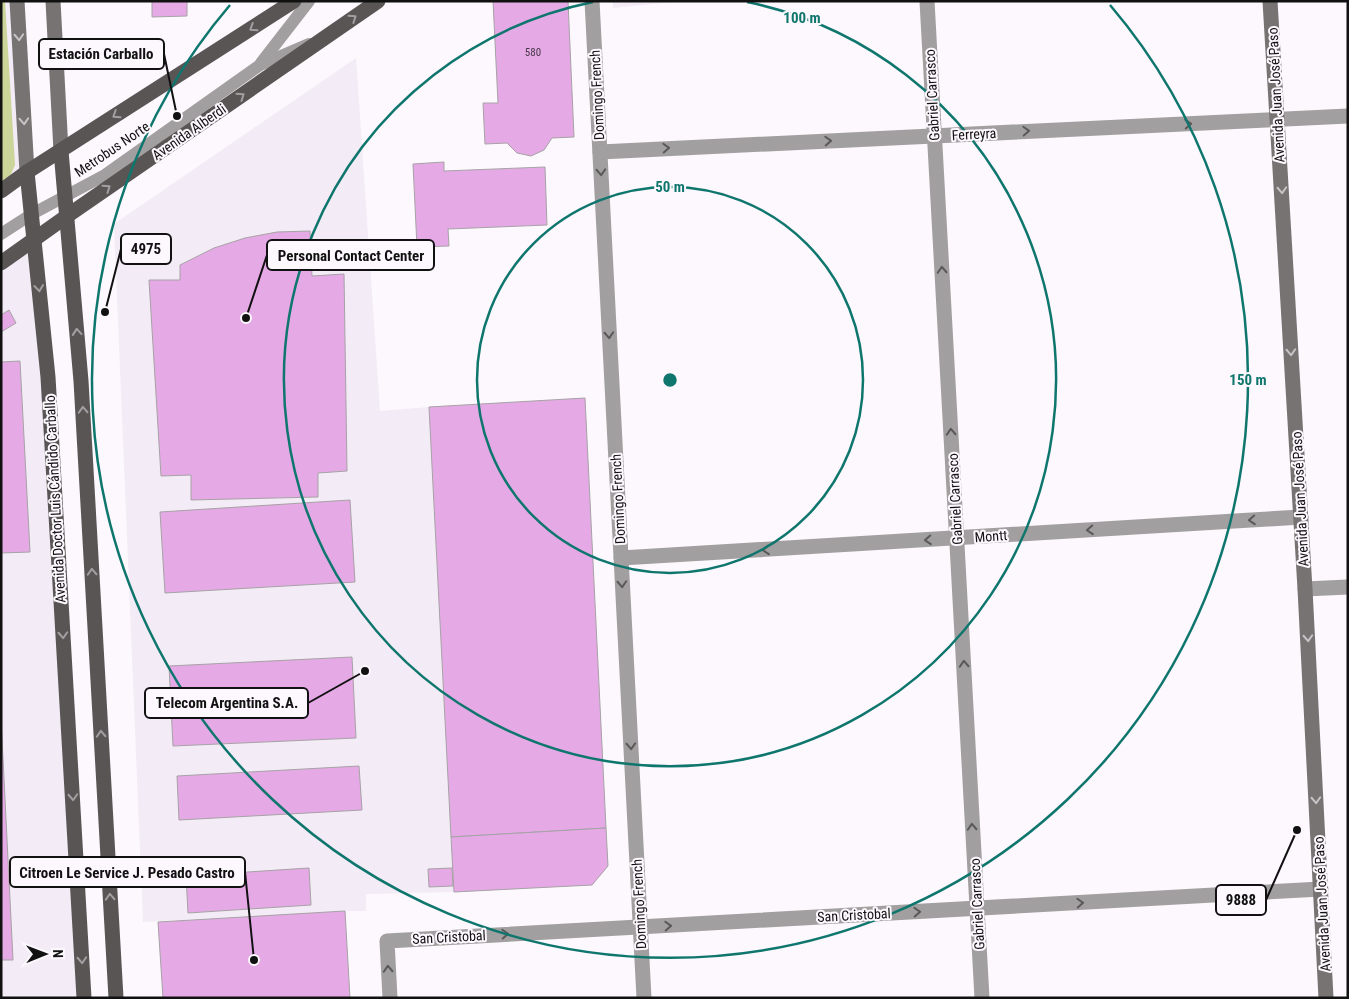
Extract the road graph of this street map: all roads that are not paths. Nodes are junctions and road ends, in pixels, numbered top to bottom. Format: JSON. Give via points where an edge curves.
{"nodes":[{"id":1,"x":17,"y":1,"type":"edge"},
{"id":2,"x":53,"y":1,"type":"edge"},
{"id":3,"x":294,"y":1,"type":"edge"},
{"id":4,"x":309,"y":1,"type":"edge"},
{"id":5,"x":378,"y":1,"type":"edge"},
{"id":6,"x":592,"y":1,"type":"edge"},
{"id":7,"x":927,"y":1,"type":"edge"},
{"id":8,"x":1270,"y":1,"type":"edge"},
{"id":9,"x":329,"y":34,"type":"junction"},
{"id":10,"x":260,"y":65,"type":"junction"},
{"id":11,"x":1348,"y":116,"type":"edge"},
{"id":12,"x":1277,"y":119,"type":"junction"},
{"id":13,"x":935,"y":136,"type":"junction"},
{"id":14,"x":61,"y":151,"type":"junction"},
{"id":15,"x":600,"y":152,"type":"junction"},
{"id":16,"x":28,"y":172,"type":"junction"},
{"id":17,"x":1,"y":191,"type":"edge"},
{"id":18,"x":65,"y":197,"type":"junction"},
{"id":19,"x":32,"y":214,"type":"junction"},
{"id":20,"x":67,"y":216,"type":"junction"},
{"id":21,"x":1,"y":234,"type":"edge"},
{"id":22,"x":34,"y":239,"type":"junction"},
{"id":23,"x":1,"y":263,"type":"edge"},
{"id":24,"x":1301,"y":517,"type":"junction"},
{"id":25,"x":957,"y":538,"type":"junction"},
{"id":26,"x":621,"y":558,"type":"junction"},
{"id":27,"x":1348,"y":587,"type":"edge"},
{"id":28,"x":1305,"y":589,"type":"junction"},
{"id":29,"x":1321,"y":889,"type":"junction"},
{"id":30,"x":977,"y":908,"type":"junction"},
{"id":31,"x":640,"y":927,"type":"junction"},
{"id":32,"x":84,"y":998,"type":"edge"},
{"id":33,"x":116,"y":998,"type":"edge"},
{"id":34,"x":390,"y":998,"type":"edge"},
{"id":35,"x":644,"y":998,"type":"edge"},
{"id":36,"x":982,"y":998,"type":"edge"},
{"id":37,"x":1326,"y":998,"type":"edge"}],
"edges":[{"from":1,"to":16,"type":"street","name":"Avenida Doctor Luis Cándido Carballo","one_way":true},
{"from":2,"to":14,"type":"street"},
{"from":3,"to":14,"type":"main road","one_way":true},
{"from":4,"to":10,"type":"lane","name":"Metrobus Norte"},
{"from":9,"to":5,"type":"main road","name":"Avenida Alberdi","one_way":true},
{"from":6,"to":15,"type":"street","name":"Domingo French"},
{"from":7,"to":13,"type":"street","name":"Gabriel Carrasco"},
{"from":8,"to":12,"type":"street","name":"Avenida Juan José Paso"},
{"from":9,"to":10,"type":"lane","name":"Metrobus Norte"},
{"from":20,"to":9,"type":"main road","name":"Avenida Alberdi","one_way":true},
{"from":10,"to":18,"type":"lane","name":"Metrobus Norte","via":[[104,175]]},
{"from":11,"to":12,"type":"street","name":"Ferreyra"},
{"from":13,"to":12,"type":"street","name":"Ferreyra","one_way":true},
{"from":12,"to":24,"type":"street","name":"Avenida Juan José Paso","one_way":true},
{"from":15,"to":13,"type":"street","name":"Ferreyra","one_way":true},
{"from":25,"to":13,"type":"street","name":"Gabriel Carrasco","one_way":true},
{"from":14,"to":16,"type":"main road"},
{"from":14,"to":18,"type":"main road"},
{"from":15,"to":26,"type":"street","name":"Domingo French","one_way":true},
{"from":16,"to":17,"type":"main road"},
{"from":16,"to":19,"type":"main road","name":"Avenida Doctor Luis Cándido Carballo"},
{"from":18,"to":19,"type":"lane","name":"Metrobus Norte"},
{"from":18,"to":20,"type":"main road"},
{"from":19,"to":21,"type":"lane","name":"Metrobus Norte"},
{"from":19,"to":22,"type":"main road","name":"Avenida Doctor Luis Cándido Carballo"},
{"from":20,"to":22,"type":"main road","name":"Avenida Alberdi"},
{"from":33,"to":20,"type":"main road","one_way":true,"via":[[82,391]]},
{"from":22,"to":23,"type":"main road","name":"Avenida Alberdi"},
{"from":22,"to":32,"type":"main road","name":"Avenida Doctor Luis Cándido Carballo","one_way":true,"via":[[48,377]]},
{"from":24,"to":25,"type":"street","name":"Montt","one_way":true},
{"from":24,"to":28,"type":"street","name":"Avenida Juan José Paso"},
{"from":25,"to":26,"type":"street","name":"Montt","one_way":true},
{"from":30,"to":25,"type":"street","name":"Gabriel Carrasco","one_way":true},
{"from":26,"to":31,"type":"street","name":"Domingo French","one_way":true},
{"from":27,"to":28,"type":"street"},
{"from":28,"to":29,"type":"street","name":"Avenida Juan José Paso","one_way":true},
{"from":30,"to":29,"type":"street","name":"San Cristobal","one_way":true},
{"from":29,"to":37,"type":"street","name":"Avenida Juan José Paso"},
{"from":31,"to":30,"type":"street","name":"San Cristobal","one_way":true},
{"from":30,"to":36,"type":"street","name":"Gabriel Carrasco"},
{"from":34,"to":31,"type":"street","name":"San Cristobal","one_way":true,"via":[[387,940]]},
{"from":31,"to":35,"type":"street","name":"Domingo French"}]}
